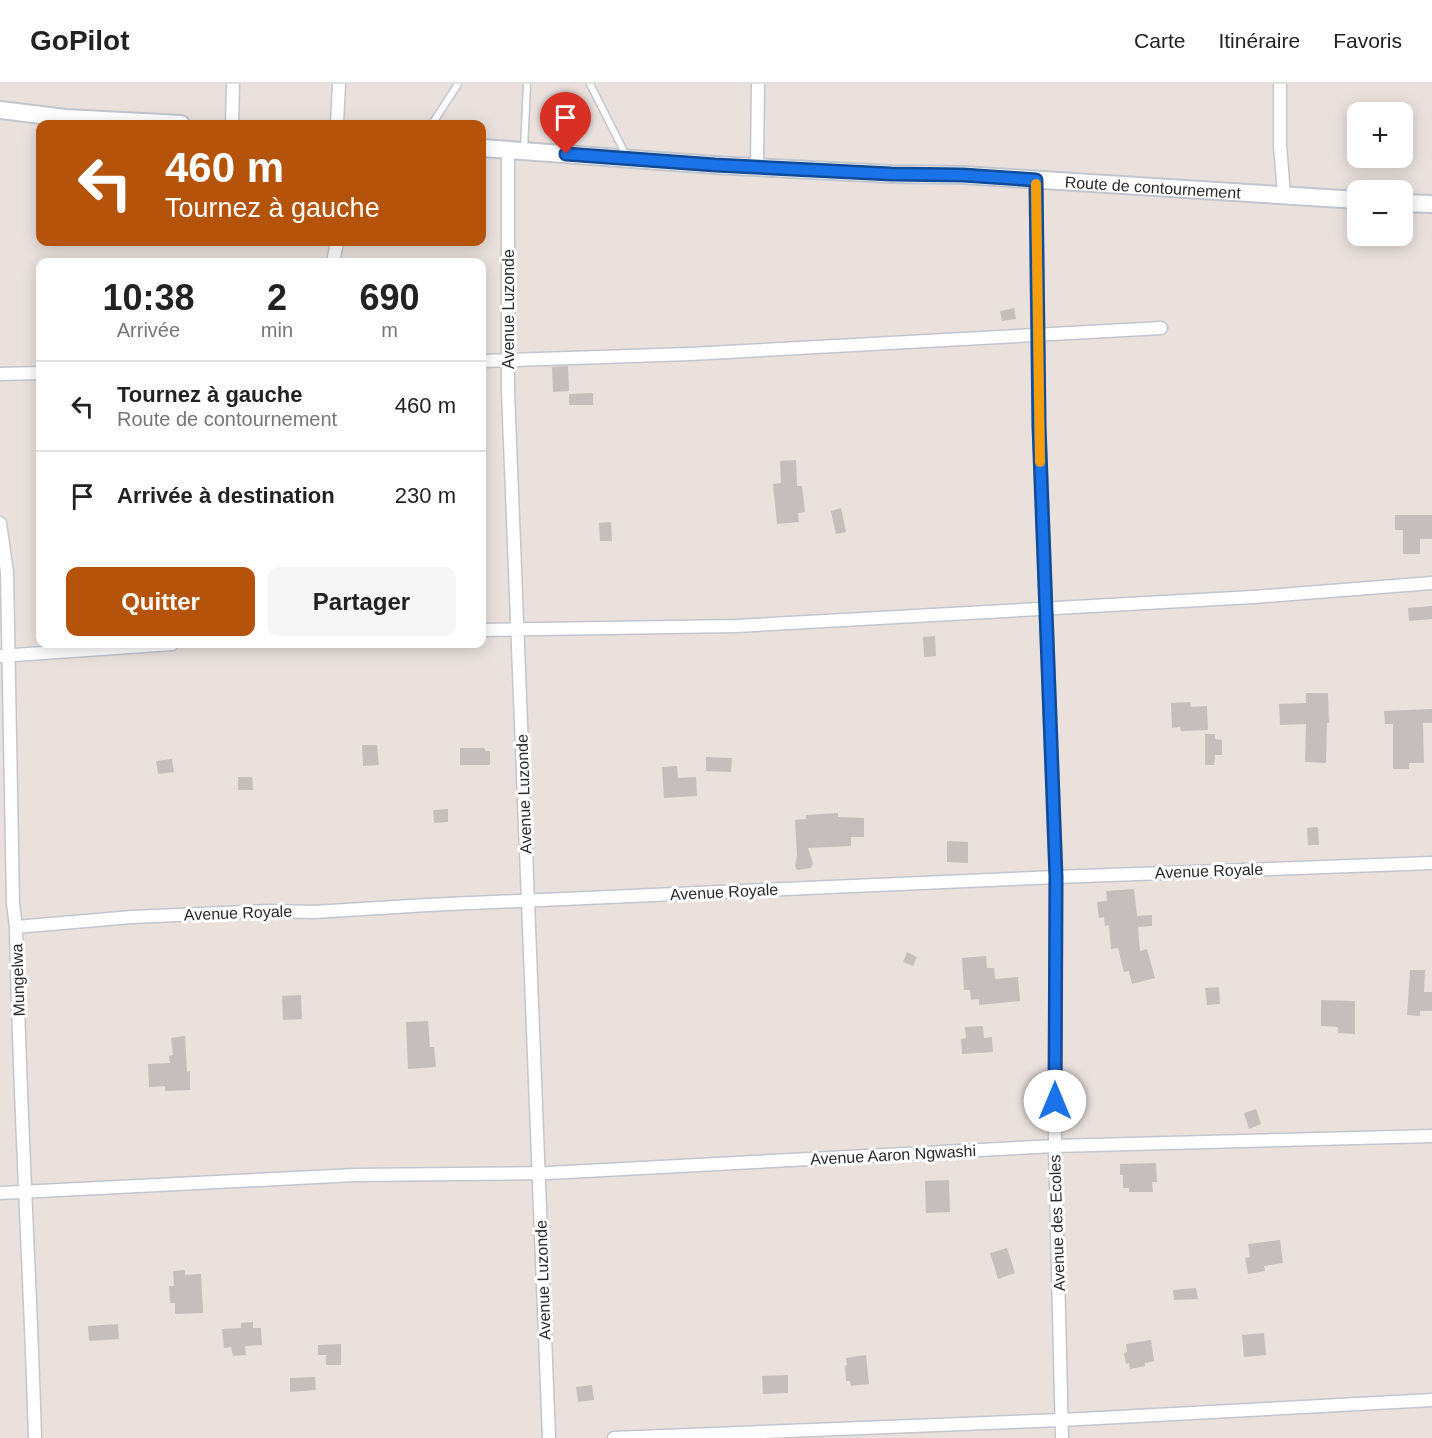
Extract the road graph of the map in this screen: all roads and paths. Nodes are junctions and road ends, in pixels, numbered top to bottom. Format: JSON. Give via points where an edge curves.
{"nodes":[{"id":1,"x":233,"y":84,"type":"edge"},
{"id":2,"x":339,"y":84,"type":"edge"},
{"id":3,"x":458,"y":84,"type":"edge"},
{"id":4,"x":527,"y":84,"type":"edge"},
{"id":5,"x":590,"y":84,"type":"edge"},
{"id":6,"x":758,"y":84,"type":"edge"},
{"id":7,"x":1280,"y":84,"type":"edge"},
{"id":8,"x":0,"y":110,"type":"edge"},
{"id":9,"x":104,"y":120,"type":"edge"},
{"id":10,"x":232,"y":120,"type":"edge"},
{"id":11,"x":337,"y":120,"type":"edge"},
{"id":12,"x":435,"y":120,"type":"edge"},
{"id":13,"x":486,"y":148,"type":"edge"},
{"id":14,"x":516,"y":151,"type":"junction"},
{"id":15,"x":627,"y":158,"type":"junction"},
{"id":16,"x":758,"y":166,"type":"junction"},
{"id":17,"x":1036,"y":180,"type":"junction"},
{"id":18,"x":1284,"y":195,"type":"junction"},
{"id":19,"x":1347,"y":199,"type":"edge"},
{"id":20,"x":1413,"y":203,"type":"edge"},
{"id":21,"x":1432,"y":204,"type":"edge"},
{"id":22,"x":1161,"y":328,"type":"dead end"},
{"id":23,"x":1038,"y":335,"type":"junction"},
{"id":24,"x":508,"y":360,"type":"junction"},
{"id":25,"x":486,"y":361,"type":"edge"},
{"id":26,"x":36,"y":373,"type":"edge"},
{"id":27,"x":0,"y":374,"type":"edge"},
{"id":28,"x":0,"y":523,"type":"edge"},
{"id":29,"x":1432,"y":583,"type":"edge"},
{"id":30,"x":1046,"y":608,"type":"junction"},
{"id":31,"x":517,"y":628,"type":"junction"},
{"id":32,"x":486,"y":630,"type":"edge"},
{"id":33,"x":116,"y":648,"type":"edge"},
{"id":34,"x":5,"y":656,"type":"edge"},
{"id":35,"x":1432,"y":862,"type":"edge"},
{"id":36,"x":1056,"y":877,"type":"junction"},
{"id":37,"x":528,"y":901,"type":"junction"},
{"id":38,"x":16,"y":927,"type":"junction"},
{"id":39,"x":1432,"y":1136,"type":"edge"},
{"id":40,"x":1055,"y":1146,"type":"junction"},
{"id":41,"x":539,"y":1173,"type":"junction"},
{"id":42,"x":0,"y":1193,"type":"edge"},
{"id":43,"x":25,"y":1193,"type":"junction"},
{"id":44,"x":1432,"y":1400,"type":"edge"},
{"id":45,"x":1062,"y":1420,"type":"junction"},
{"id":46,"x":35,"y":1438,"type":"edge"},
{"id":47,"x":549,"y":1438,"type":"edge"},
{"id":48,"x":614,"y":1438,"type":"edge"},
{"id":49,"x":1062,"y":1438,"type":"edge"}],
"edges":[{"from":1,"to":10,"type":"street"},
{"from":2,"to":11,"type":"street"},
{"from":3,"to":12,"type":"lane"},
{"from":4,"to":14,"type":"lane"},
{"from":5,"to":15,"type":"lane"},
{"from":6,"to":16,"type":"street"},
{"from":7,"to":18,"type":"street"},
{"from":8,"to":9,"type":"street"},
{"from":13,"to":14,"type":"street","name":"Route de contournement"},
{"from":14,"to":15,"type":"street","name":"Route de contournement"},
{"from":14,"to":24,"type":"street","name":"Avenue Luzonde"},
{"from":15,"to":16,"type":"street","name":"Route de contournement"},
{"from":16,"to":17,"type":"street","name":"Route de contournement"},
{"from":17,"to":18,"type":"street","name":"Route de contournement"},
{"from":17,"to":23,"type":"street","name":"Avenue des Ecoles"},
{"from":18,"to":19,"type":"street","name":"Route de contournement"},
{"from":20,"to":21,"type":"street"},
{"from":22,"to":23,"type":"street"},
{"from":23,"to":24,"type":"street"},
{"from":23,"to":30,"type":"street","name":"Avenue des Ecoles"},
{"from":24,"to":25,"type":"street"},
{"from":24,"to":31,"type":"street","name":"Avenue Luzonde"},
{"from":26,"to":27,"type":"street"},
{"from":28,"to":34,"type":"street","name":"Mungelwa","via":[[7,572]]},
{"from":29,"to":30,"type":"street"},
{"from":30,"to":31,"type":"street","via":[[736,626]]},
{"from":30,"to":36,"type":"street","name":"Avenue des Ecoles"},
{"from":31,"to":32,"type":"street"},
{"from":31,"to":37,"type":"street","name":"Avenue Luzonde"},
{"from":33,"to":34,"type":"street"},
{"from":34,"to":38,"type":"street","name":"Mungelwa"},
{"from":35,"to":36,"type":"street","name":"Avenue Royale"},
{"from":36,"to":37,"type":"street","name":"Avenue Royale"},
{"from":36,"to":40,"type":"street","name":"Avenue des Ecoles"},
{"from":37,"to":38,"type":"street","name":"Avenue Royale","via":[[132,916]]},
{"from":37,"to":41,"type":"street","name":"Avenue Luzonde"},
{"from":38,"to":43,"type":"street","name":"Mungelwa"},
{"from":39,"to":40,"type":"street","name":"Avenue Aaron Ngwashi"},
{"from":40,"to":41,"type":"street","name":"Avenue Aaron Ngwashi"},
{"from":40,"to":45,"type":"street","name":"Avenue des Ecoles"},
{"from":41,"to":43,"type":"street","name":"Avenue Aaron Ngwashi","via":[[246,1179]]},
{"from":41,"to":47,"type":"street","name":"Avenue Luzonde"},
{"from":42,"to":43,"type":"street","name":"Avenue Aaron Ngwashi"},
{"from":43,"to":46,"type":"street","name":"Mungelwa"},
{"from":44,"to":45,"type":"street"},
{"from":45,"to":48,"type":"street"},
{"from":45,"to":49,"type":"street","name":"Avenue des Ecoles"}]}
